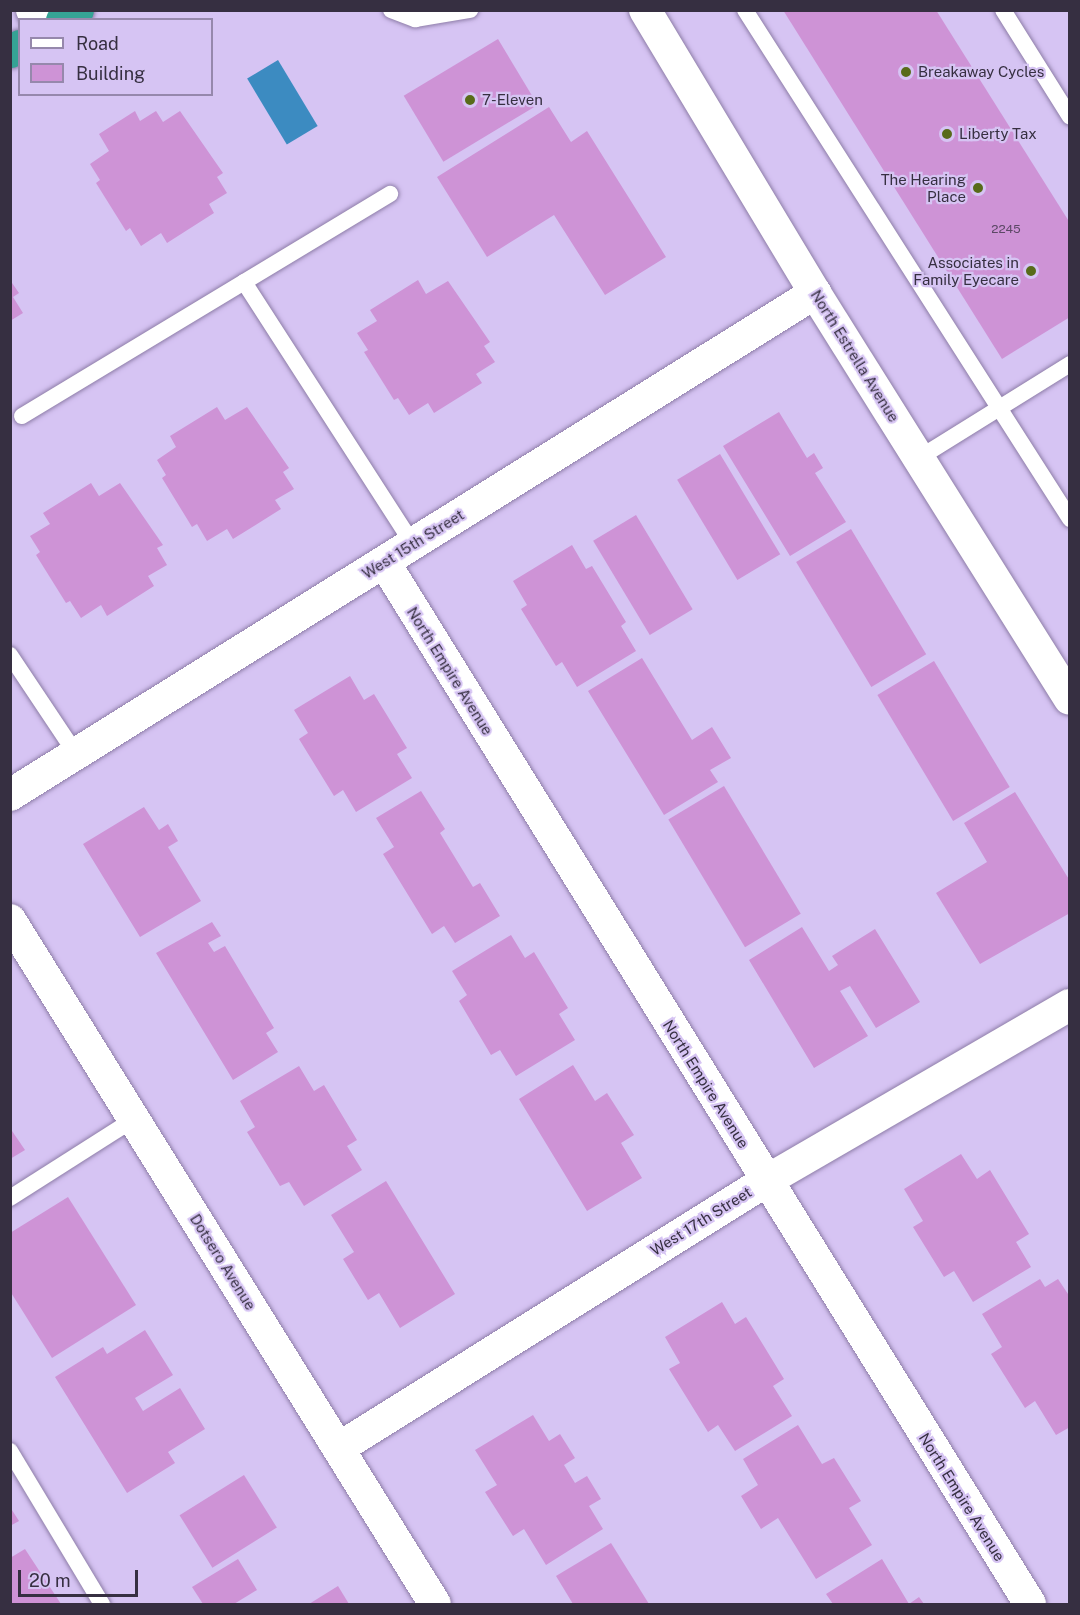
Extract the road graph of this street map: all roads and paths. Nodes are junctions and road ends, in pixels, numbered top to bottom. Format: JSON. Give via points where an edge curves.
{"nodes":[{"id":1,"x":391,"y":10,"type":"edge"},
{"id":2,"x":471,"y":10,"type":"edge"},
{"id":3,"x":645,"y":10,"type":"edge"},
{"id":4,"x":745,"y":10,"type":"edge"},
{"id":5,"x":1003,"y":10,"type":"edge"},
{"id":6,"x":1070,"y":117,"type":"edge"},
{"id":7,"x":390,"y":194,"type":"dead end"},
{"id":8,"x":244,"y":282,"type":"junction"},
{"id":9,"x":815,"y":293,"type":"junction"},
{"id":10,"x":1070,"y":364,"type":"edge"},
{"id":11,"x":997,"y":410,"type":"junction"},
{"id":12,"x":22,"y":416,"type":"dead end"},
{"id":13,"x":918,"y":458,"type":"junction"},
{"id":14,"x":1070,"y":519,"type":"edge"},
{"id":15,"x":413,"y":544,"type":"junction"},
{"id":16,"x":384,"y":562,"type":"junction"},
{"id":17,"x":10,"y":655,"type":"edge"},
{"id":18,"x":1070,"y":699,"type":"edge"},
{"id":19,"x":76,"y":754,"type":"junction"},
{"id":20,"x":10,"y":795,"type":"edge"},
{"id":21,"x":10,"y":920,"type":"edge"},
{"id":22,"x":1070,"y":1005,"type":"edge"},
{"id":23,"x":135,"y":1119,"type":"junction"},
{"id":24,"x":766,"y":1181,"type":"junction"},
{"id":25,"x":10,"y":1198,"type":"edge"},
{"id":26,"x":339,"y":1448,"type":"junction"},
{"id":27,"x":10,"y":1451,"type":"edge"},
{"id":28,"x":102,"y":1605,"type":"edge"},
{"id":29,"x":435,"y":1605,"type":"edge"},
{"id":30,"x":1030,"y":1605,"type":"edge"}],
"edges":[{"from":1,"to":2,"type":"lane","via":[[415,19]]},
{"from":3,"to":9,"type":"street","name":"North Estrella Avenue"},
{"from":4,"to":11,"type":"lane"},
{"from":5,"to":6,"type":"lane"},
{"from":7,"to":8,"type":"lane"},
{"from":8,"to":12,"type":"lane"},
{"from":8,"to":15,"type":"lane"},
{"from":9,"to":13,"type":"street","name":"North Estrella Avenue"},
{"from":9,"to":15,"type":"street","name":"West 15th Street"},
{"from":10,"to":11,"type":"lane"},
{"from":11,"to":13,"type":"lane"},
{"from":11,"to":14,"type":"lane"},
{"from":13,"to":18,"type":"street","name":"North Estrella Avenue"},
{"from":15,"to":16,"type":"street","name":"West 15th Street"},
{"from":16,"to":19,"type":"street","name":"West 15th Street"},
{"from":16,"to":24,"type":"street","name":"North Empire Avenue"},
{"from":17,"to":19,"type":"lane"},
{"from":19,"to":20,"type":"street","name":"West 15th Street"},
{"from":21,"to":23,"type":"street","name":"Dotsero Avenue"},
{"from":22,"to":24,"type":"street","name":"West 17th Street"},
{"from":23,"to":25,"type":"lane"},
{"from":23,"to":26,"type":"street","name":"Dotsero Avenue"},
{"from":24,"to":26,"type":"street","name":"West 17th Street"},
{"from":24,"to":30,"type":"street","name":"North Empire Avenue"},
{"from":26,"to":29,"type":"street","name":"Dotsero Avenue"},
{"from":27,"to":28,"type":"lane"}]}
